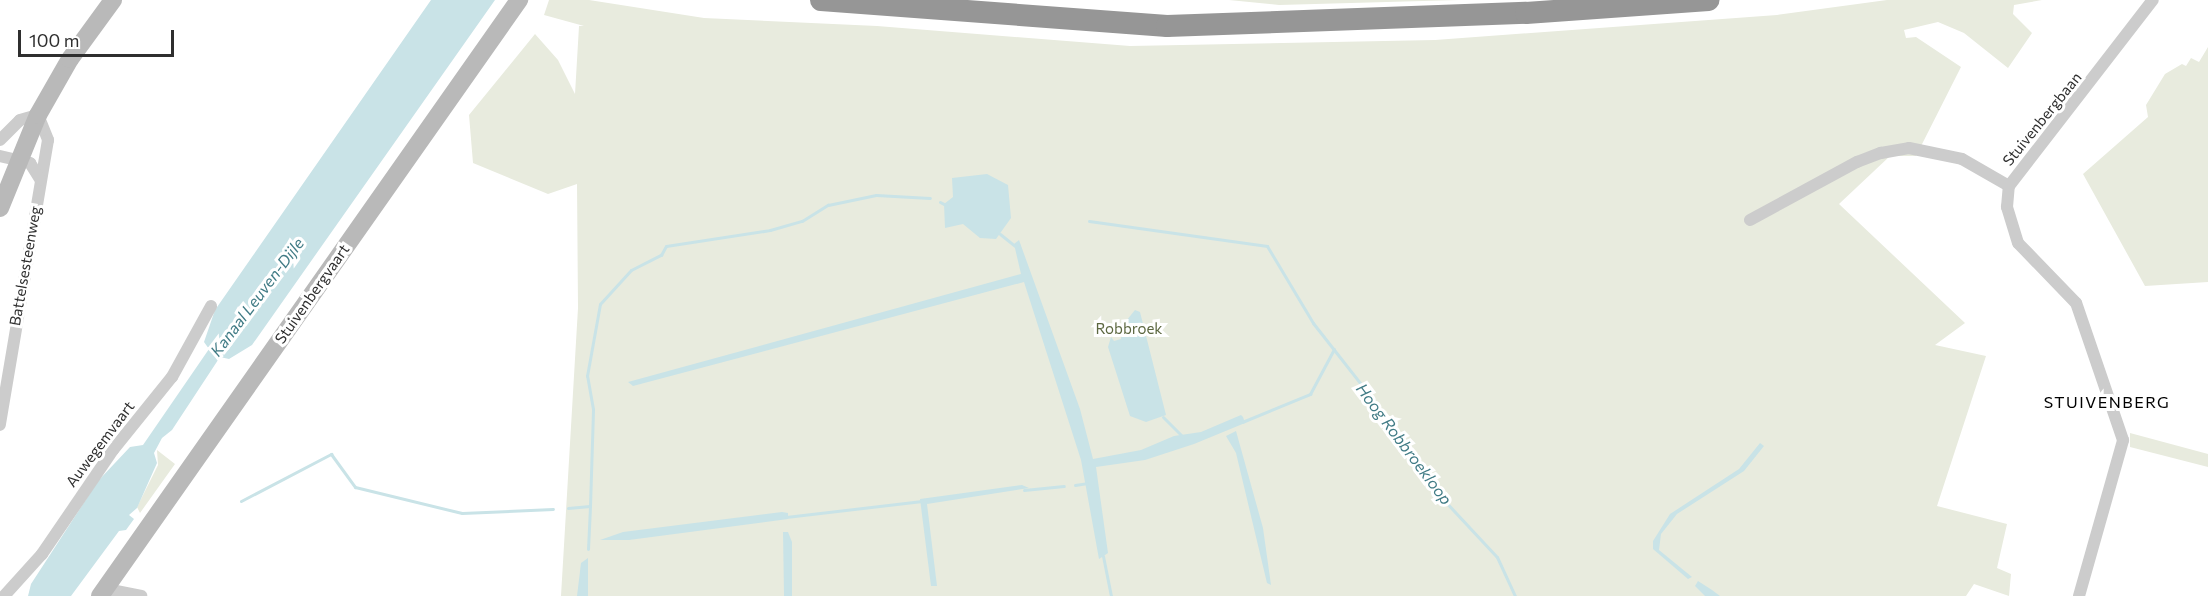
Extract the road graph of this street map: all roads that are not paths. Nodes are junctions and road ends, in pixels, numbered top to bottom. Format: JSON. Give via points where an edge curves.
{"nodes":[{"id":1,"x":112,"y":0,"type":"edge"},
{"id":2,"x":519,"y":0,"type":"edge"},
{"id":3,"x":820,"y":0,"type":"edge"},
{"id":4,"x":1709,"y":0,"type":"edge"},
{"id":5,"x":2153,"y":0,"type":"edge"},
{"id":6,"x":38,"y":115,"type":"junction"},
{"id":7,"x":0,"y":140,"type":"edge"},
{"id":8,"x":0,"y":156,"type":"edge"},
{"id":9,"x":20,"y":158,"type":"junction"},
{"id":10,"x":40,"y":179,"type":"junction"},
{"id":11,"x":2009,"y":186,"type":"junction"},
{"id":12,"x":0,"y":208,"type":"edge"},
{"id":13,"x":1750,"y":220,"type":"dead end"},
{"id":14,"x":211,"y":306,"type":"dead end"},
{"id":15,"x":0,"y":425,"type":"edge"},
{"id":16,"x":103,"y":592,"type":"edge"},
{"id":17,"x":4,"y":593,"type":"edge"},
{"id":18,"x":141,"y":596,"type":"edge"},
{"id":19,"x":2079,"y":596,"type":"edge"}],
"edges":[{"from":1,"to":6,"type":"main road","via":[[70,59]]},
{"from":2,"to":16,"type":"main road","name":"Stuivenbergvaart"},
{"from":3,"to":4,"type":"highway","via":[[1167,26],[1526,14]]},
{"from":5,"to":11,"type":"street","name":"Stuivenbergbaan"},
{"from":6,"to":7,"type":"street","via":[[20,120]]},
{"from":6,"to":9,"type":"main road"},
{"from":6,"to":10,"type":"street","name":"Battelsesteenweg","via":[[48,141]]},
{"from":8,"to":9,"type":"street"},
{"from":9,"to":10,"type":"street","via":[[30,162]]},
{"from":9,"to":12,"type":"main road"},
{"from":10,"to":15,"type":"street","name":"Battelsesteenweg"},
{"from":11,"to":13,"type":"street","via":[[1962,159],[1909,148],[1857,162]]},
{"from":11,"to":19,"type":"street","name":"Stuivenbergbaan","via":[[2007,207],[2018,243],[2076,303],[2123,440]]},
{"from":14,"to":17,"type":"street","name":"Auwegemvaart","via":[[172,377],[113,450],[42,554]]},
{"from":16,"to":18,"type":"street"}]}
